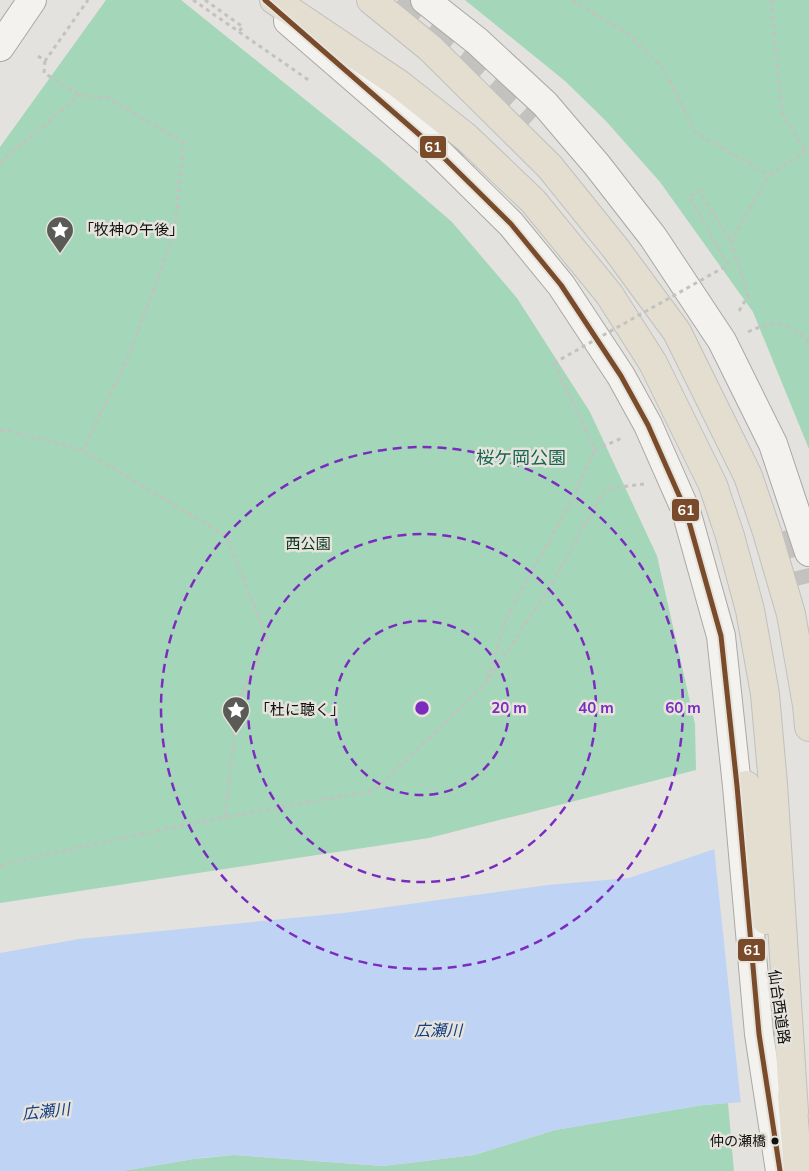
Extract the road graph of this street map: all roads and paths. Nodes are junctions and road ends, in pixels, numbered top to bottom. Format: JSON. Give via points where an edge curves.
{"nodes":[{"id":1,"x":32,"y":0,"type":"edge"},
{"id":2,"x":88,"y":0,"type":"edge"},
{"id":3,"x":193,"y":0,"type":"edge"},
{"id":4,"x":205,"y":0,"type":"edge"},
{"id":5,"x":265,"y":0,"type":"edge"},
{"id":6,"x":274,"y":0,"type":"edge"},
{"id":7,"x":371,"y":0,"type":"edge"},
{"id":8,"x":425,"y":0,"type":"edge"},
{"id":9,"x":572,"y":0,"type":"edge"},
{"id":10,"x":771,"y":0,"type":"edge"},
{"id":11,"x":239,"y":31,"type":"junction"},
{"id":12,"x":0,"y":46,"type":"edge"},
{"id":13,"x":38,"y":56,"type":"dead end"},
{"id":14,"x":45,"y":61,"type":"junction"},
{"id":15,"x":312,"y":83,"type":"dead end"},
{"id":16,"x":80,"y":95,"type":"junction"},
{"id":17,"x":809,"y":149,"type":"edge"},
{"id":18,"x":805,"y":151,"type":"junction"},
{"id":19,"x":0,"y":164,"type":"edge"},
{"id":20,"x":769,"y":175,"type":"junction"},
{"id":21,"x":731,"y":242,"type":"junction"},
{"id":22,"x":739,"y":311,"type":"dead end"},
{"id":23,"x":809,"y":343,"type":"edge"},
{"id":24,"x":723,"y":344,"type":"junction"},
{"id":25,"x":571,"y":345,"type":"dead end"},
{"id":26,"x":576,"y":353,"type":"dead end"},
{"id":27,"x":0,"y":431,"type":"edge"},
{"id":28,"x":619,"y":431,"type":"dead end"},
{"id":29,"x":622,"y":438,"type":"junction"},
{"id":30,"x":626,"y":446,"type":"dead end"},
{"id":31,"x":83,"y":450,"type":"junction"},
{"id":32,"x":595,"y":450,"type":"junction"},
{"id":33,"x":641,"y":476,"type":"dead end"},
{"id":34,"x":809,"y":552,"type":"tunnel mouth"},
{"id":35,"x":486,"y":683,"type":"junction"},
{"id":36,"x":809,"y":727,"type":"edge"},
{"id":37,"x":742,"y":785,"type":"junction"},
{"id":38,"x":225,"y":817,"type":"junction"},
{"id":39,"x":0,"y":866,"type":"edge"},
{"id":40,"x":794,"y":1112,"type":"junction"},
{"id":41,"x":780,"y":1171,"type":"edge"},
{"id":42,"x":798,"y":1171,"type":"edge"}],
"edges":[{"from":1,"to":12,"type":"street"},
{"from":2,"to":14,"type":"path"},
{"from":3,"to":11,"type":"path"},
{"from":4,"to":11,"type":"path","via":[[243,27]]},
{"from":5,"to":37,"type":"street","via":[[430,144],[511,224],[561,286],[621,376],[648,425],[686,511],[721,636]]},
{"from":6,"to":40,"type":"highway","via":[[399,84],[466,138],[532,201],[610,294],[653,363],[716,494],[750,610],[765,694]]},
{"from":7,"to":36,"type":"highway","via":[[430,48],[550,167],[616,249],[676,332],[748,476],[767,532],[791,614]]},
{"from":8,"to":24,"type":"street","via":[[545,104],[598,165],[653,237]]},
{"from":9,"to":20,"type":"path","via":[[626,33],[664,69],[695,132]]},
{"from":10,"to":18,"type":"path","via":[[782,112]]},
{"from":11,"to":15,"type":"path"},
{"from":13,"to":14,"type":"path"},
{"from":14,"to":16,"type":"path","via":[[44,73]]},
{"from":16,"to":19,"type":"path"},
{"from":16,"to":31,"type":"path","via":[[108,98],[184,143],[174,235],[129,355]]},
{"from":17,"to":18,"type":"path"},
{"from":18,"to":20,"type":"path"},
{"from":20,"to":21,"type":"path"},
{"from":21,"to":22,"type":"path","via":[[748,296]]},
{"from":21,"to":32,"type":"path","bridge":true,"via":[[700,190],[690,196],[728,264],[554,363]]},
{"from":23,"to":24,"type":"path","via":[[788,327],[771,323]]},
{"from":24,"to":34,"type":"street","via":[[773,444]]},
{"from":25,"to":26,"type":"path"},
{"from":27,"to":31,"type":"path"},
{"from":28,"to":29,"type":"path"},
{"from":29,"to":30,"type":"path"},
{"from":29,"to":32,"type":"path"},
{"from":31,"to":38,"type":"path","via":[[227,537],[268,639],[238,701]]},
{"from":32,"to":35,"type":"path","via":[[572,500],[509,612]]},
{"from":33,"to":35,"type":"path","via":[[645,484],[605,489],[550,587]]},
{"from":35,"to":38,"type":"path","via":[[375,790]]},
{"from":37,"to":40,"type":"highway","name":"仙台西道路"},
{"from":37,"to":41,"type":"street","via":[[759,1034]]},
{"from":38,"to":39,"type":"path"},
{"from":40,"to":42,"type":"highway","name":"仙台西道路"}]}
